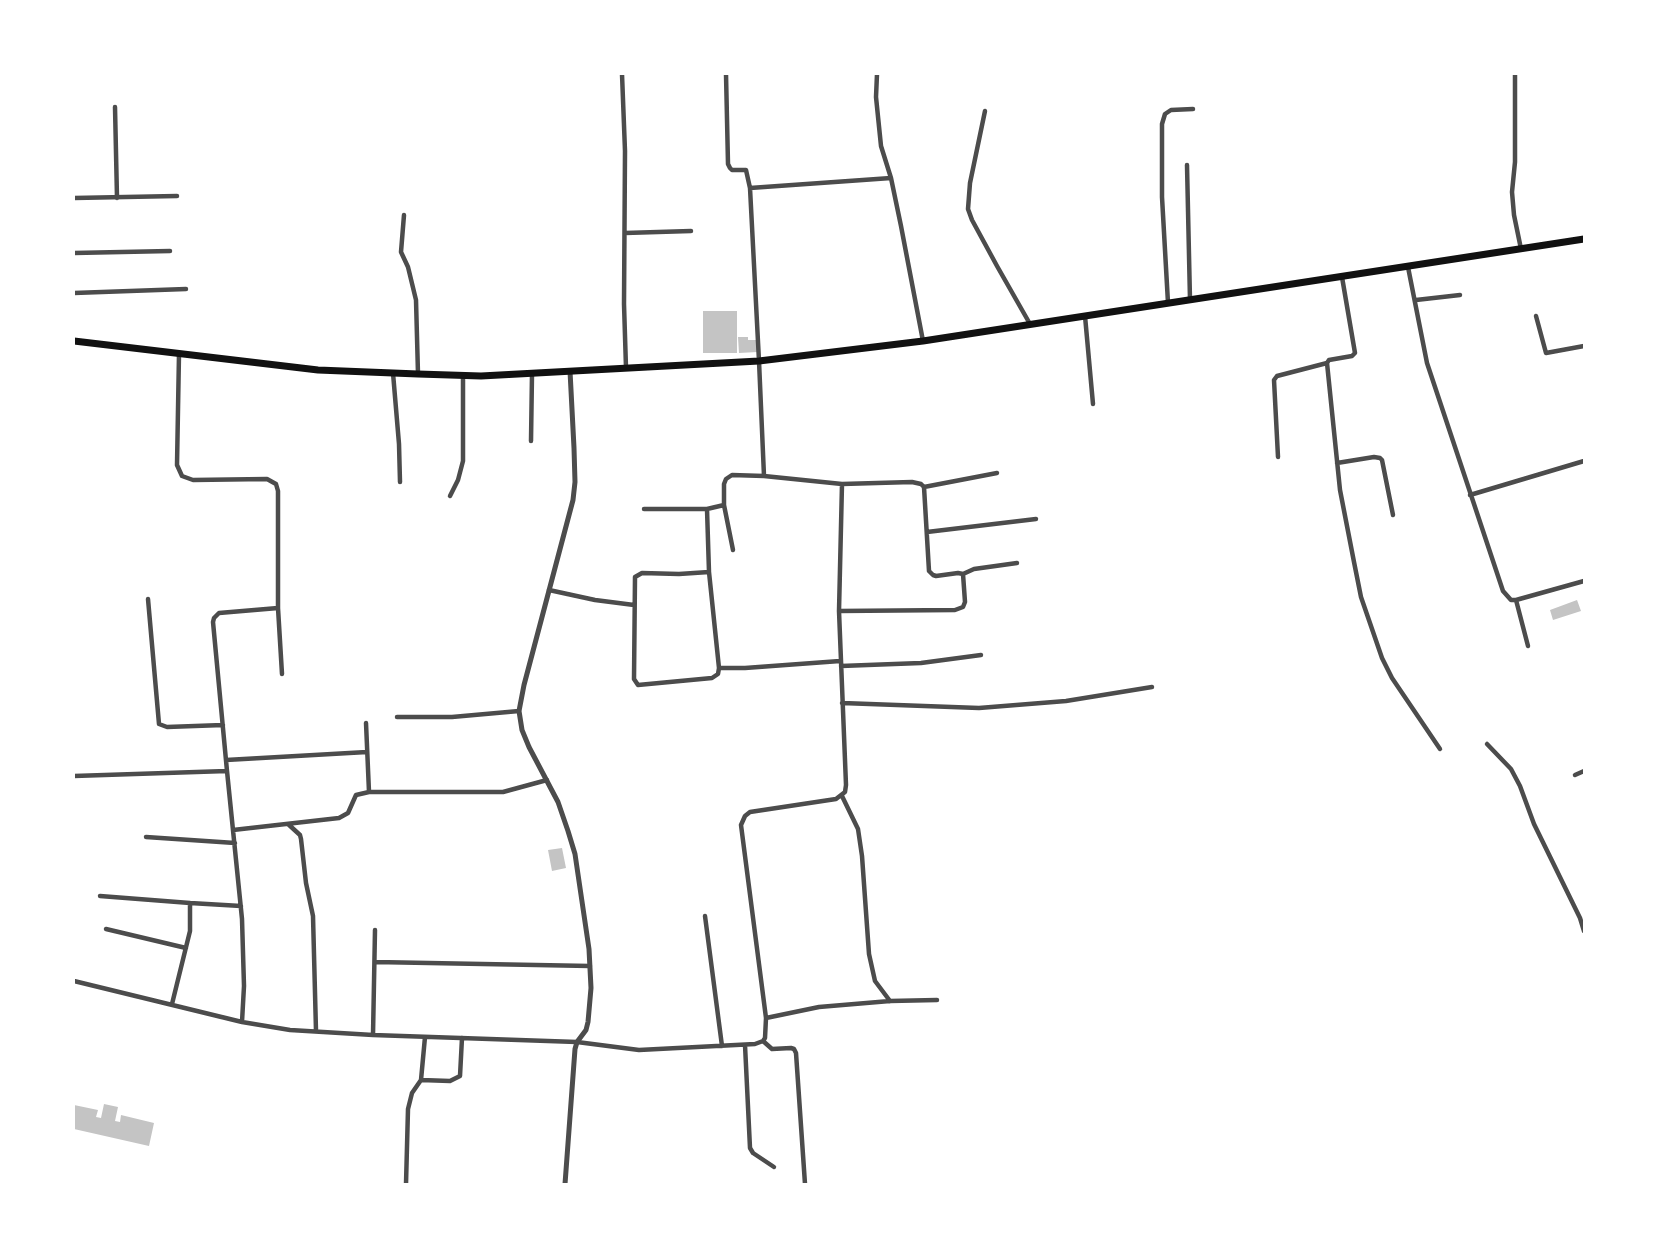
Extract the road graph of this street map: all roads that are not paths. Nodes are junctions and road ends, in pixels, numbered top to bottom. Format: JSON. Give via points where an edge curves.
{"nodes":[{"id":1,"x":622,"y":74,"type":"edge"},
{"id":2,"x":726,"y":74,"type":"edge"},
{"id":3,"x":877,"y":74,"type":"edge"},
{"id":4,"x":1515,"y":74,"type":"edge"},
{"id":5,"x":115,"y":107,"type":"dead end"},
{"id":6,"x":1193,"y":109,"type":"dead end"},
{"id":7,"x":985,"y":111,"type":"dead end"},
{"id":8,"x":1187,"y":165,"type":"dead end"},
{"id":9,"x":891,"y":178,"type":"junction"},
{"id":10,"x":750,"y":188,"type":"junction"},
{"id":11,"x":177,"y":196,"type":"dead end"},
{"id":12,"x":74,"y":198,"type":"edge"},
{"id":13,"x":117,"y":198,"type":"junction"},
{"id":14,"x":404,"y":215,"type":"dead end"},
{"id":15,"x":691,"y":231,"type":"dead end"},
{"id":16,"x":625,"y":233,"type":"junction"},
{"id":17,"x":1584,"y":239,"type":"edge"},
{"id":18,"x":1521,"y":249,"type":"junction"},
{"id":19,"x":170,"y":251,"type":"dead end"},
{"id":20,"x":74,"y":253,"type":"edge"},
{"id":21,"x":1408,"y":267,"type":"junction"},
{"id":22,"x":1342,"y":276,"type":"junction"},
{"id":23,"x":186,"y":289,"type":"dead end"},
{"id":24,"x":74,"y":293,"type":"edge"},
{"id":25,"x":1460,"y":295,"type":"dead end"},
{"id":26,"x":1190,"y":300,"type":"junction"},
{"id":27,"x":1416,"y":300,"type":"junction"},
{"id":28,"x":1168,"y":303,"type":"junction"},
{"id":29,"x":1086,"y":316,"type":"junction"},
{"id":30,"x":1536,"y":316,"type":"dead end"},
{"id":31,"x":1031,"y":325,"type":"junction"},
{"id":32,"x":74,"y":341,"type":"edge"},
{"id":33,"x":923,"y":341,"type":"junction"},
{"id":34,"x":1584,"y":346,"type":"edge"},
{"id":35,"x":179,"y":354,"type":"junction"},
{"id":36,"x":760,"y":361,"type":"junction"},
{"id":37,"x":1327,"y":363,"type":"junction"},
{"id":38,"x":626,"y":369,"type":"junction"},
{"id":39,"x":570,"y":371,"type":"junction"},
{"id":40,"x":393,"y":373,"type":"junction"},
{"id":41,"x":533,"y":373,"type":"junction"},
{"id":42,"x":418,"y":374,"type":"junction"},
{"id":43,"x":463,"y":375,"type":"junction"},
{"id":44,"x":1093,"y":404,"type":"dead end"},
{"id":45,"x":531,"y":441,"type":"dead end"},
{"id":46,"x":1278,"y":457,"type":"dead end"},
{"id":47,"x":1584,"y":461,"type":"edge"},
{"id":48,"x":1337,"y":463,"type":"junction"},
{"id":49,"x":997,"y":473,"type":"dead end"},
{"id":50,"x":764,"y":476,"type":"junction"},
{"id":51,"x":400,"y":482,"type":"dead end"},
{"id":52,"x":842,"y":484,"type":"junction"},
{"id":53,"x":924,"y":487,"type":"junction"},
{"id":54,"x":1470,"y":495,"type":"junction"},
{"id":55,"x":450,"y":496,"type":"dead end"},
{"id":56,"x":724,"y":505,"type":"junction"},
{"id":57,"x":644,"y":509,"type":"dead end"},
{"id":58,"x":707,"y":509,"type":"junction"},
{"id":59,"x":1393,"y":515,"type":"dead end"},
{"id":60,"x":1036,"y":519,"type":"dead end"},
{"id":61,"x":927,"y":532,"type":"junction"},
{"id":62,"x":733,"y":550,"type":"dead end"},
{"id":63,"x":1017,"y":563,"type":"dead end"},
{"id":64,"x":709,"y":572,"type":"junction"},
{"id":65,"x":963,"y":574,"type":"junction"},
{"id":66,"x":1584,"y":581,"type":"edge"},
{"id":67,"x":549,"y":590,"type":"junction"},
{"id":68,"x":148,"y":599,"type":"dead end"},
{"id":69,"x":1516,"y":600,"type":"junction"},
{"id":70,"x":634,"y":605,"type":"junction"},
{"id":71,"x":278,"y":608,"type":"junction"},
{"id":72,"x":839,"y":611,"type":"junction"},
{"id":73,"x":1528,"y":646,"type":"dead end"},
{"id":74,"x":981,"y":655,"type":"dead end"},
{"id":75,"x":840,"y":664,"type":"junction"},
{"id":76,"x":719,"y":668,"type":"junction"},
{"id":77,"x":282,"y":674,"type":"dead end"},
{"id":78,"x":1152,"y":687,"type":"dead end"},
{"id":79,"x":842,"y":703,"type":"junction"},
{"id":80,"x":519,"y":711,"type":"junction"},
{"id":81,"x":397,"y":717,"type":"dead end"},
{"id":82,"x":366,"y":723,"type":"dead end"},
{"id":83,"x":223,"y":725,"type":"junction"},
{"id":84,"x":1487,"y":744,"type":"dead end"},
{"id":85,"x":1440,"y":749,"type":"dead end"},
{"id":86,"x":367,"y":752,"type":"junction"},
{"id":87,"x":226,"y":760,"type":"junction"},
{"id":88,"x":227,"y":771,"type":"junction"},
{"id":89,"x":1584,"y":771,"type":"edge"},
{"id":90,"x":1575,"y":775,"type":"dead end"},
{"id":91,"x":74,"y":776,"type":"edge"},
{"id":92,"x":547,"y":780,"type":"junction"},
{"id":93,"x":369,"y":792,"type":"junction"},
{"id":94,"x":842,"y":796,"type":"junction"},
{"id":95,"x":288,"y":824,"type":"junction"},
{"id":96,"x":233,"y":830,"type":"junction"},
{"id":97,"x":146,"y":838,"type":"dead end"},
{"id":98,"x":235,"y":843,"type":"junction"},
{"id":99,"x":100,"y":896,"type":"dead end"},
{"id":100,"x":190,"y":903,"type":"junction"},
{"id":101,"x":241,"y":906,"type":"junction"},
{"id":102,"x":705,"y":916,"type":"dead end"},
{"id":103,"x":1582,"y":917,"type":"edge"},
{"id":104,"x":106,"y":929,"type":"dead end"},
{"id":105,"x":375,"y":930,"type":"dead end"},
{"id":106,"x":1584,"y":932,"type":"edge"},
{"id":107,"x":186,"y":948,"type":"junction"},
{"id":108,"x":375,"y":962,"type":"junction"},
{"id":109,"x":590,"y":966,"type":"junction"},
{"id":110,"x":74,"y":981,"type":"edge"},
{"id":111,"x":937,"y":1000,"type":"dead end"},
{"id":112,"x":890,"y":1001,"type":"junction"},
{"id":113,"x":173,"y":1004,"type":"junction"},
{"id":114,"x":766,"y":1018,"type":"junction"},
{"id":115,"x":242,"y":1022,"type":"junction"},
{"id":116,"x":316,"y":1031,"type":"junction"},
{"id":117,"x":373,"y":1035,"type":"junction"},
{"id":118,"x":425,"y":1037,"type":"junction"},
{"id":119,"x":462,"y":1038,"type":"junction"},
{"id":120,"x":763,"y":1041,"type":"junction"},
{"id":121,"x":577,"y":1042,"type":"junction"},
{"id":122,"x":745,"y":1045,"type":"junction"},
{"id":123,"x":722,"y":1046,"type":"junction"},
{"id":124,"x":421,"y":1080,"type":"junction"},
{"id":125,"x":774,"y":1167,"type":"dead end"},
{"id":126,"x":406,"y":1185,"type":"edge"},
{"id":127,"x":565,"y":1185,"type":"edge"},
{"id":128,"x":805,"y":1185,"type":"edge"}],
"edges":[{"from":1,"to":16,"type":"street"},
{"from":2,"to":10,"type":"street","via":[[727,164],[732,170],[746,170]]},
{"from":3,"to":9,"type":"street","via":[[879,134]]},
{"from":4,"to":18,"type":"street","via":[[1512,192]]},
{"from":5,"to":13,"type":"street"},
{"from":6,"to":28,"type":"street","via":[[1171,110],[1162,124]]},
{"from":7,"to":31,"type":"street","via":[[968,209]]},
{"from":8,"to":26,"type":"street"},
{"from":9,"to":10,"type":"street"},
{"from":9,"to":33,"type":"street"},
{"from":10,"to":36,"type":"street"},
{"from":11,"to":13,"type":"street"},
{"from":12,"to":13,"type":"street"},
{"from":14,"to":42,"type":"street","via":[[401,252],[416,300]]},
{"from":15,"to":16,"type":"street"},
{"from":16,"to":38,"type":"street"},
{"from":17,"to":18,"type":"highway"},
{"from":18,"to":21,"type":"highway"},
{"from":19,"to":20,"type":"street"},
{"from":21,"to":22,"type":"highway"},
{"from":21,"to":27,"type":"street"},
{"from":22,"to":26,"type":"highway"},
{"from":22,"to":37,"type":"street","via":[[1355,353]]},
{"from":23,"to":24,"type":"street"},
{"from":25,"to":27,"type":"street"},
{"from":26,"to":28,"type":"highway"},
{"from":27,"to":54,"type":"street","via":[[1427,363]]},
{"from":28,"to":29,"type":"highway"},
{"from":29,"to":31,"type":"highway"},
{"from":29,"to":44,"type":"street"},
{"from":30,"to":34,"type":"street","via":[[1546,353]]},
{"from":31,"to":33,"type":"highway"},
{"from":32,"to":35,"type":"highway"},
{"from":33,"to":36,"type":"highway"},
{"from":35,"to":40,"type":"highway","via":[[318,370]]},
{"from":35,"to":71,"type":"street","via":[[177,465],[183,476],[193,480],[267,479],[276,484]]},
{"from":36,"to":38,"type":"highway"},
{"from":36,"to":50,"type":"street"},
{"from":37,"to":46,"type":"street","via":[[1274,380]]},
{"from":37,"to":48,"type":"street"},
{"from":38,"to":39,"type":"highway"},
{"from":39,"to":41,"type":"highway"},
{"from":39,"to":67,"type":"street","via":[[575,482]]},
{"from":40,"to":42,"type":"highway"},
{"from":40,"to":51,"type":"street"},
{"from":41,"to":43,"type":"highway"},
{"from":41,"to":45,"type":"street"},
{"from":42,"to":43,"type":"highway"},
{"from":43,"to":55,"type":"street","via":[[463,461]]},
{"from":47,"to":54,"type":"street"},
{"from":48,"to":59,"type":"street","via":[[1380,458]]},
{"from":48,"to":85,"type":"street","via":[[1356,574],[1374,637],[1392,678]]},
{"from":49,"to":53,"type":"street"},
{"from":50,"to":52,"type":"street"},
{"from":50,"to":56,"type":"street","via":[[728,476]]},
{"from":52,"to":53,"type":"street","via":[[912,482]]},
{"from":52,"to":72,"type":"street"},
{"from":53,"to":61,"type":"street"},
{"from":54,"to":69,"type":"street","via":[[1503,591]]},
{"from":56,"to":58,"type":"street"},
{"from":56,"to":62,"type":"street"},
{"from":57,"to":58,"type":"street"},
{"from":58,"to":64,"type":"street"},
{"from":60,"to":61,"type":"street"},
{"from":61,"to":65,"type":"street","via":[[930,573]]},
{"from":63,"to":65,"type":"street"},
{"from":64,"to":70,"type":"street","via":[[638,574]]},
{"from":64,"to":76,"type":"street"},
{"from":65,"to":72,"type":"street","via":[[965,602],[955,610]]},
{"from":66,"to":69,"type":"street"},
{"from":67,"to":70,"type":"street"},
{"from":67,"to":80,"type":"street"},
{"from":68,"to":83,"type":"street","via":[[159,724]]},
{"from":69,"to":73,"type":"street"},
{"from":70,"to":76,"type":"street","via":[[634,679],[638,685],[712,678]]},
{"from":71,"to":77,"type":"street"},
{"from":71,"to":83,"type":"street","via":[[219,613],[214,618]]},
{"from":72,"to":75,"type":"street"},
{"from":74,"to":75,"type":"street","via":[[921,663]]},
{"from":75,"to":76,"type":"street"},
{"from":75,"to":79,"type":"street"},
{"from":78,"to":79,"type":"street","via":[[1066,701],[979,708]]},
{"from":79,"to":94,"type":"street","via":[[846,785]]},
{"from":80,"to":81,"type":"street"},
{"from":80,"to":92,"type":"street","via":[[522,730]]},
{"from":82,"to":86,"type":"street"},
{"from":83,"to":87,"type":"street"},
{"from":84,"to":103,"type":"street","via":[[1511,769]]},
{"from":86,"to":87,"type":"street"},
{"from":86,"to":93,"type":"street"},
{"from":87,"to":88,"type":"street"},
{"from":88,"to":91,"type":"street"},
{"from":88,"to":96,"type":"street"},
{"from":89,"to":90,"type":"street"},
{"from":92,"to":93,"type":"street","via":[[503,792]]},
{"from":92,"to":109,"type":"street","via":[[575,854]]},
{"from":93,"to":95,"type":"street","via":[[356,795],[348,813],[339,818]]},
{"from":94,"to":112,"type":"street","via":[[858,829],[875,981]]},
{"from":94,"to":114,"type":"street","via":[[750,813],[742,819]]},
{"from":95,"to":96,"type":"street"},
{"from":95,"to":116,"type":"street","via":[[302,839],[313,916]]},
{"from":96,"to":98,"type":"street"},
{"from":97,"to":98,"type":"street"},
{"from":98,"to":101,"type":"street"},
{"from":99,"to":100,"type":"street"},
{"from":100,"to":101,"type":"street"},
{"from":100,"to":107,"type":"street"},
{"from":101,"to":115,"type":"street"},
{"from":102,"to":123,"type":"street"},
{"from":103,"to":106,"type":"street"},
{"from":104,"to":107,"type":"street"},
{"from":105,"to":108,"type":"street"},
{"from":107,"to":113,"type":"street"},
{"from":108,"to":109,"type":"street"},
{"from":108,"to":117,"type":"street"},
{"from":109,"to":121,"type":"street","via":[[588,1022]]},
{"from":110,"to":113,"type":"street"},
{"from":111,"to":112,"type":"street"},
{"from":112,"to":114,"type":"street","via":[[819,1007]]},
{"from":113,"to":115,"type":"street"},
{"from":114,"to":120,"type":"street"},
{"from":115,"to":116,"type":"street"},
{"from":116,"to":117,"type":"street"},
{"from":117,"to":118,"type":"street"},
{"from":118,"to":119,"type":"street"},
{"from":118,"to":124,"type":"street"},
{"from":119,"to":121,"type":"street"},
{"from":119,"to":124,"type":"street","via":[[460,1076],[450,1081]]},
{"from":120,"to":122,"type":"street"},
{"from":120,"to":128,"type":"street","via":[[772,1049],[791,1048],[796,1053]]},
{"from":121,"to":123,"type":"street","via":[[639,1050]]},
{"from":121,"to":127,"type":"street"},
{"from":122,"to":123,"type":"street"},
{"from":122,"to":125,"type":"street","via":[[750,1148]]},
{"from":124,"to":126,"type":"street","via":[[408,1109]]}]}
